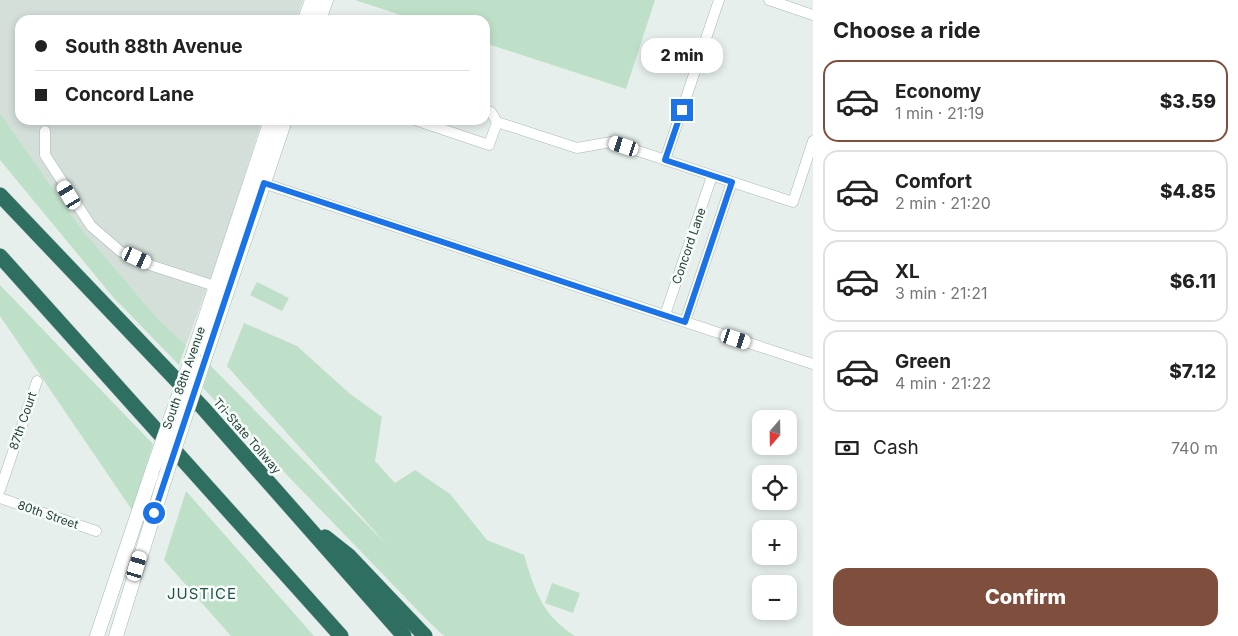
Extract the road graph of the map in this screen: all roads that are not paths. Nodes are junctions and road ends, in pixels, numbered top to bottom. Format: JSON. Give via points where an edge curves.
{"nodes":[{"id":1,"x":312,"y":0,"type":"edge"},
{"id":2,"x":326,"y":0,"type":"edge"},
{"id":3,"x":719,"y":0,"type":"edge"},
{"id":4,"x":769,"y":0,"type":"edge"},
{"id":5,"x":307,"y":15,"type":"edge"},
{"id":6,"x":321,"y":15,"type":"edge"},
{"id":7,"x":813,"y":15,"type":"edge"},
{"id":8,"x":490,"y":112,"type":"edge"},
{"id":9,"x":497,"y":122,"type":"junction"},
{"id":10,"x":270,"y":125,"type":"edge"},
{"id":11,"x":283,"y":125,"type":"edge"},
{"id":12,"x":430,"y":125,"type":"edge"},
{"id":13,"x":45,"y":131,"type":"dead end"},
{"id":14,"x":813,"y":141,"type":"edge"},
{"id":15,"x":665,"y":160,"type":"junction"},
{"id":16,"x":712,"y":176,"type":"junction"},
{"id":17,"x":258,"y":181,"type":"junction"},
{"id":18,"x":732,"y":182,"type":"junction"},
{"id":19,"x":0,"y":195,"type":"edge"},
{"id":20,"x":0,"y":256,"type":"edge"},
{"id":21,"x":222,"y":289,"type":"junction"},
{"id":22,"x":665,"y":315,"type":"junction"},
{"id":23,"x":685,"y":322,"type":"junction"},
{"id":24,"x":813,"y":364,"type":"edge"},
{"id":25,"x":37,"y":381,"type":"dead end"},
{"id":26,"x":0,"y":490,"type":"edge"},
{"id":27,"x":0,"y":498,"type":"edge"},
{"id":28,"x":298,"y":517,"type":"junction"},
{"id":29,"x":96,"y":531,"type":"dead end"},
{"id":30,"x":97,"y":636,"type":"edge"},
{"id":31,"x":116,"y":636,"type":"edge"},
{"id":32,"x":341,"y":636,"type":"edge"},
{"id":33,"x":404,"y":636,"type":"edge"},
{"id":34,"x":425,"y":636,"type":"edge"}],
"edges":[{"from":1,"to":5,"type":"street"},
{"from":2,"to":6,"type":"street"},
{"from":3,"to":15,"type":"street"},
{"from":4,"to":7,"type":"street"},
{"from":8,"to":9,"type":"street"},
{"from":9,"to":12,"type":"street","via":[[489,145]]},
{"from":9,"to":15,"type":"street","via":[[577,148],[610,142]]},
{"from":10,"to":17,"type":"street","name":"South 88th Avenue"},
{"from":11,"to":17,"type":"street","name":"South 88th Avenue"},
{"from":13,"to":21,"type":"street","via":[[44,155],[91,226],[120,251],[153,266]]},
{"from":14,"to":18,"type":"street","via":[[793,202]]},
{"from":15,"to":16,"type":"street"},
{"from":16,"to":18,"type":"street"},
{"from":16,"to":22,"type":"street","name":"Concord Lane"},
{"from":17,"to":21,"type":"street","name":"South 88th Avenue"},
{"from":17,"to":22,"type":"street"},
{"from":18,"to":23,"type":"street","name":"Concord Lane"},
{"from":19,"to":28,"type":"highway","name":"Tri-State Tollway","via":[[203,408]]},
{"from":20,"to":32,"type":"highway"},
{"from":21,"to":30,"type":"street","name":"South 88th Avenue","bridge":true,"via":[[194,352]]},
{"from":21,"to":31,"type":"street","name":"South 88th Avenue","bridge":true,"via":[[203,363]]},
{"from":22,"to":23,"type":"street"},
{"from":23,"to":24,"type":"street"},
{"from":25,"to":26,"type":"street","name":"87th Court"},
{"from":27,"to":29,"type":"street","name":"80th Street"},
{"from":28,"to":33,"type":"highway","name":"Tri-State Tollway"},
{"from":28,"to":34,"type":"highway","via":[[349,556]]}]}
